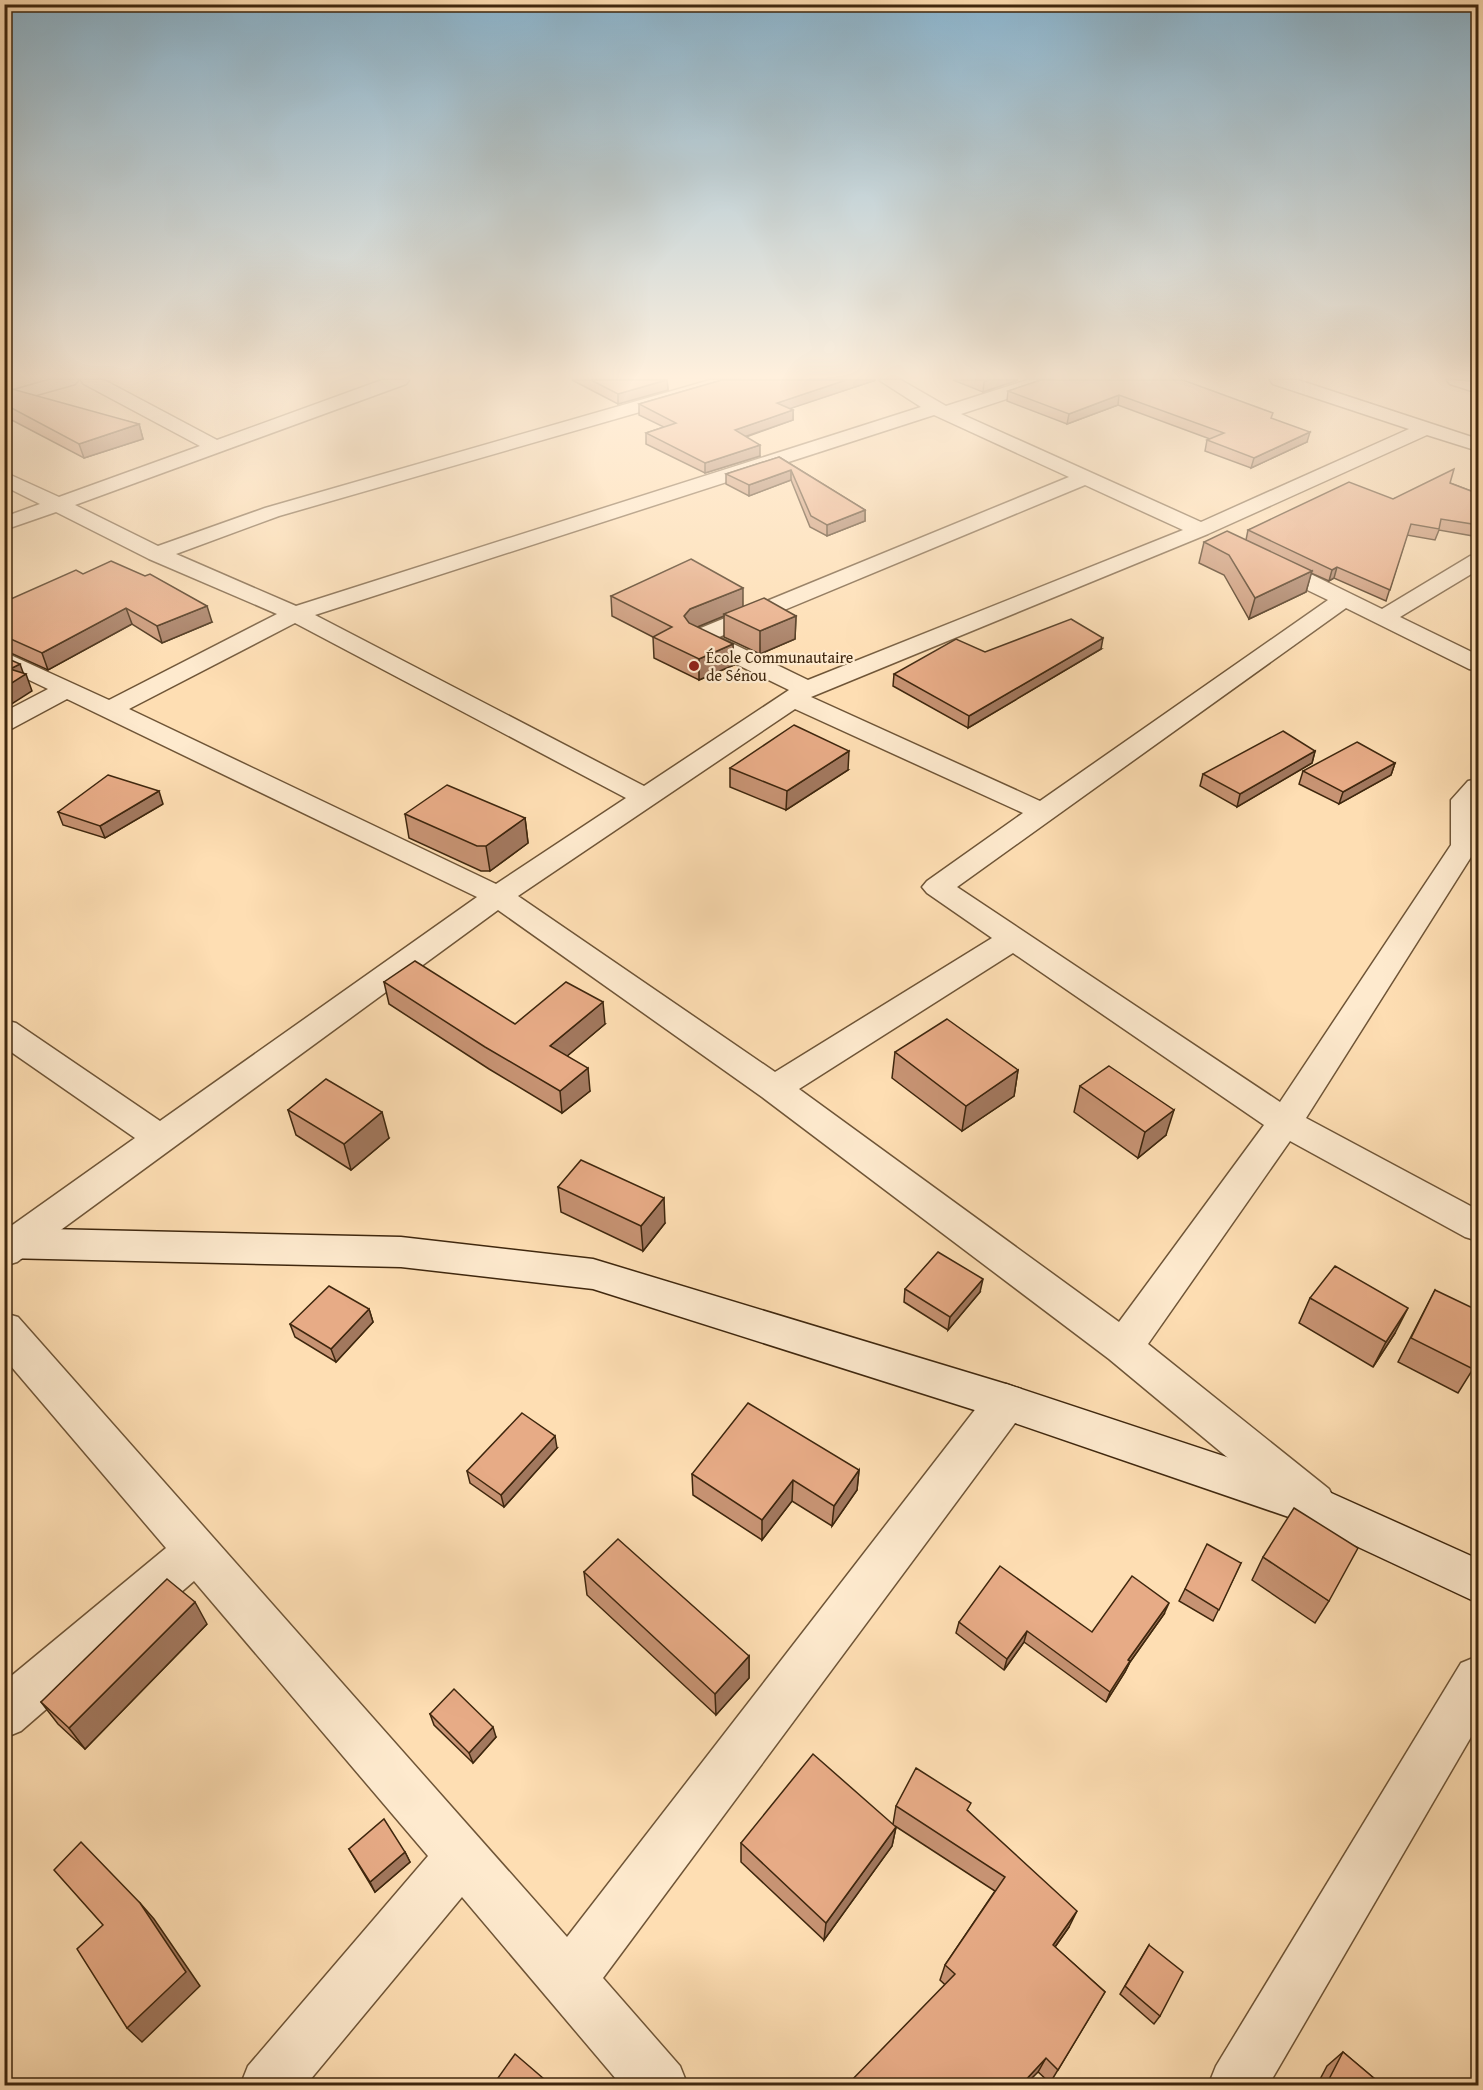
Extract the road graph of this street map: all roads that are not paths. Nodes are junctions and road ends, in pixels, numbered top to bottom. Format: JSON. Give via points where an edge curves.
{"nodes":[{"id":1,"x":5,"y":478,"type":"edge"},
{"id":2,"x":132,"y":478,"type":"edge"},
{"id":3,"x":392,"y":478,"type":"edge"},
{"id":4,"x":726,"y":478,"type":"edge"},
{"id":5,"x":1085,"y":478,"type":"edge"},
{"id":6,"x":1087,"y":478,"type":"edge"},
{"id":7,"x":1326,"y":478,"type":"edge"},
{"id":8,"x":59,"y":504,"type":"junction"},
{"id":9,"x":4,"y":524,"type":"edge"},
{"id":10,"x":1211,"y":535,"type":"junction"},
{"id":11,"x":157,"y":554,"type":"junction"},
{"id":12,"x":1252,"y":555,"type":"edge"},
{"id":13,"x":1479,"y":561,"type":"edge"},
{"id":14,"x":1344,"y":599,"type":"junction"},
{"id":15,"x":295,"y":614,"type":"junction"},
{"id":16,"x":1383,"y":618,"type":"junction"},
{"id":17,"x":4,"y":659,"type":"edge"},
{"id":18,"x":1479,"y":664,"type":"edge"},
{"id":19,"x":67,"y":689,"type":"junction"},
{"id":20,"x":800,"y":694,"type":"junction"},
{"id":21,"x":110,"y":709,"type":"junction"},
{"id":22,"x":4,"y":723,"type":"edge"},
{"id":23,"x":1479,"y":787,"type":"edge"},
{"id":24,"x":645,"y":797,"type":"junction"},
{"id":25,"x":1042,"y":812,"type":"junction"},
{"id":26,"x":498,"y":896,"type":"junction"},
{"id":27,"x":1013,"y":939,"type":"junction"},
{"id":28,"x":4,"y":1031,"type":"edge"},
{"id":29,"x":774,"y":1088,"type":"junction"},
{"id":30,"x":1285,"y":1122,"type":"junction"},
{"id":31,"x":160,"y":1138,"type":"junction"},
{"id":32,"x":1479,"y":1227,"type":"edge"},
{"id":33,"x":8,"y":1246,"type":"edge"},
{"id":34,"x":4,"y":1329,"type":"edge"},
{"id":35,"x":1123,"y":1347,"type":"junction"},
{"id":36,"x":1006,"y":1402,"type":"junction"},
{"id":37,"x":1320,"y":1508,"type":"junction"},
{"id":38,"x":197,"y":1550,"type":"junction"},
{"id":39,"x":1479,"y":1581,"type":"edge"},
{"id":40,"x":1479,"y":1680,"type":"edge"},
{"id":41,"x":4,"y":1714,"type":"edge"},
{"id":42,"x":462,"y":1856,"type":"junction"},
{"id":43,"x":568,"y":1980,"type":"junction"},
{"id":44,"x":268,"y":2085,"type":"edge"},
{"id":45,"x":660,"y":2085,"type":"edge"},
{"id":46,"x":1236,"y":2085,"type":"edge"}],
"edges":[{"from":1,"to":8,"type":"street"},
{"from":2,"to":8,"type":"street"},
{"from":3,"to":11,"type":"street","via":[[272,512]]},
{"from":4,"to":15,"type":"street"},
{"from":5,"to":20,"type":"street","via":[[699,637]]},
{"from":6,"to":10,"type":"street"},
{"from":7,"to":10,"type":"street"},
{"from":8,"to":9,"type":"street"},
{"from":8,"to":11,"type":"street"},
{"from":10,"to":20,"type":"street"},
{"from":11,"to":15,"type":"street"},
{"from":12,"to":14,"type":"street"},
{"from":13,"to":16,"type":"street"},
{"from":14,"to":16,"type":"street"},
{"from":14,"to":25,"type":"street"},
{"from":15,"to":21,"type":"street"},
{"from":15,"to":24,"type":"street"},
{"from":16,"to":18,"type":"street"},
{"from":17,"to":19,"type":"street"},
{"from":19,"to":21,"type":"street"},
{"from":19,"to":22,"type":"street"},
{"from":20,"to":24,"type":"street"},
{"from":20,"to":25,"type":"street"},
{"from":21,"to":26,"type":"street"},
{"from":23,"to":30,"type":"street","via":[[1465,800],[1465,845]]},
{"from":24,"to":26,"type":"street"},
{"from":25,"to":27,"type":"street","via":[[937,887]]},
{"from":26,"to":29,"type":"street"},
{"from":26,"to":31,"type":"street"},
{"from":27,"to":29,"type":"street"},
{"from":27,"to":30,"type":"street"},
{"from":28,"to":31,"type":"street"},
{"from":29,"to":35,"type":"street"},
{"from":30,"to":32,"type":"street"},
{"from":30,"to":35,"type":"street"},
{"from":31,"to":33,"type":"street"},
{"from":33,"to":36,"type":"street","via":[[401,1252],[593,1274]]},
{"from":34,"to":38,"type":"street"},
{"from":35,"to":37,"type":"street"},
{"from":36,"to":37,"type":"street"},
{"from":36,"to":43,"type":"street"},
{"from":37,"to":39,"type":"street"},
{"from":38,"to":41,"type":"street"},
{"from":38,"to":42,"type":"street"},
{"from":40,"to":46,"type":"street"},
{"from":42,"to":43,"type":"street"},
{"from":42,"to":44,"type":"street"},
{"from":43,"to":45,"type":"street"}]}
